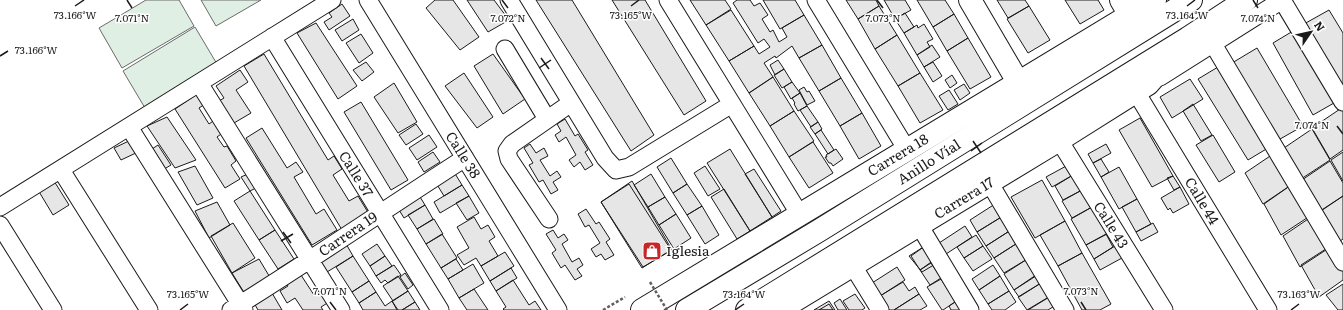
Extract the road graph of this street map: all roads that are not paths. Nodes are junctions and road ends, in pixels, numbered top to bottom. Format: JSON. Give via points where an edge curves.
{"nodes":[{"id":1,"x":332,"y":0,"type":"edge"},
{"id":2,"x":368,"y":0,"type":"edge"},
{"id":3,"x":509,"y":0,"type":"edge"},
{"id":4,"x":668,"y":0,"type":"edge"},
{"id":5,"x":816,"y":0,"type":"edge"},
{"id":6,"x":970,"y":0,"type":"edge"},
{"id":7,"x":1155,"y":0,"type":"edge"},
{"id":8,"x":1191,"y":0,"type":"edge"},
{"id":9,"x":1246,"y":0,"type":"edge"},
{"id":10,"x":1282,"y":0,"type":"edge"},
{"id":11,"x":1125,"y":8,"type":"edge"},
{"id":12,"x":272,"y":37,"type":"junction"},
{"id":13,"x":1188,"y":38,"type":"junction"},
{"id":14,"x":1213,"y":44,"type":"junction"},
{"id":15,"x":505,"y":49,"type":"dead end"},
{"id":16,"x":1018,"y":82,"type":"junction"},
{"id":17,"x":198,"y":83,"type":"junction"},
{"id":18,"x":1142,"y":88,"type":"junction"},
{"id":19,"x":571,"y":102,"type":"junction"},
{"id":20,"x":1343,"y":102,"type":"edge"},
{"id":21,"x":732,"y":104,"type":"junction"},
{"id":22,"x":547,"y":119,"type":"junction"},
{"id":23,"x":129,"y":127,"type":"junction"},
{"id":24,"x":1059,"y":140,"type":"junction"},
{"id":25,"x":907,"y":150,"type":"junction"},
{"id":26,"x":465,"y":158,"type":"junction"},
{"id":27,"x":61,"y":170,"type":"junction"},
{"id":28,"x":989,"y":182,"type":"junction"},
{"id":29,"x":0,"y":208,"type":"edge"},
{"id":30,"x":380,"y":213,"type":"junction"},
{"id":31,"x":800,"y":215,"type":"junction"},
{"id":32,"x":549,"y":219,"type":"dead end"},
{"id":33,"x":0,"y":224,"type":"edge"},
{"id":34,"x":919,"y":225,"type":"junction"},
{"id":35,"x":310,"y":260,"type":"junction"},
{"id":36,"x":1343,"y":262,"type":"edge"},
{"id":37,"x":853,"y":266,"type":"junction"},
{"id":38,"x":238,"y":308,"type":"edge"},
{"id":39,"x":53,"y":310,"type":"edge"},
{"id":40,"x":149,"y":310,"type":"edge"},
{"id":41,"x":341,"y":310,"type":"edge"},
{"id":42,"x":440,"y":310,"type":"edge"},
{"id":43,"x":558,"y":310,"type":"edge"},
{"id":44,"x":642,"y":310,"type":"edge"},
{"id":45,"x":687,"y":310,"type":"edge"},
{"id":46,"x":747,"y":310,"type":"edge"},
{"id":47,"x":780,"y":310,"type":"edge"},
{"id":48,"x":880,"y":310,"type":"edge"},
{"id":49,"x":970,"y":310,"type":"edge"},
{"id":50,"x":1065,"y":310,"type":"edge"},
{"id":51,"x":1164,"y":310,"type":"edge"},
{"id":52,"x":1268,"y":310,"type":"edge"}],
"edges":[{"from":1,"to":12,"type":"street"},
{"from":2,"to":26,"type":"street","name":"Calle 38"},
{"from":3,"to":19,"type":"street"},
{"from":4,"to":21,"type":"street"},
{"from":5,"to":25,"type":"street"},
{"from":6,"to":16,"type":"main road"},
{"from":7,"to":11,"type":"main road","name":"Carrera 18"},
{"from":8,"to":45,"type":"main road","name":"Anillo Víal"},
{"from":9,"to":13,"type":"main road"},
{"from":10,"to":14,"type":"street","name":"Carrera 17"},
{"from":10,"to":20,"type":"street"},
{"from":11,"to":16,"type":"main road","name":"Carrera 18"},
{"from":12,"to":17,"type":"street"},
{"from":12,"to":30,"type":"street","name":"Calle 37"},
{"from":13,"to":18,"type":"main road","name":"Carrera 17"},
{"from":13,"to":46,"type":"main road"},
{"from":14,"to":18,"type":"street","name":"Carrera 17"},
{"from":14,"to":36,"type":"street"},
{"from":15,"to":22,"type":"street"},
{"from":16,"to":25,"type":"main road","name":"Carrera 18"},
{"from":17,"to":23,"type":"street"},
{"from":17,"to":35,"type":"street"},
{"from":18,"to":24,"type":"main road","name":"Carrera 17"},
{"from":18,"to":52,"type":"street","name":"Calle 44"},
{"from":19,"to":21,"type":"street","via":[[605,158],[616,170],[629,167]]},
{"from":19,"to":22,"type":"street"},
{"from":21,"to":31,"type":"street"},
{"from":22,"to":32,"type":"street","via":[[512,144],[507,151],[509,159]]},
{"from":23,"to":27,"type":"street"},
{"from":23,"to":38,"type":"street"},
{"from":24,"to":28,"type":"main road","name":"Carrera 17"},
{"from":24,"to":51,"type":"street","name":"Calle 43"},
{"from":25,"to":31,"type":"main road","name":"Carrera 18"},
{"from":26,"to":30,"type":"street","name":"Carrera 19"},
{"from":26,"to":43,"type":"street","name":"Calle 38"},
{"from":27,"to":29,"type":"street"},
{"from":27,"to":40,"type":"street"},
{"from":28,"to":34,"type":"main road","name":"Carrera 17"},
{"from":28,"to":50,"type":"street"},
{"from":30,"to":35,"type":"street","name":"Carrera 19"},
{"from":30,"to":42,"type":"street","name":"Calle 37"},
{"from":31,"to":44,"type":"main road","name":"Carrera 18"},
{"from":33,"to":39,"type":"street"},
{"from":34,"to":37,"type":"main road","name":"Carrera 17"},
{"from":34,"to":49,"type":"street"},
{"from":35,"to":38,"type":"street","name":"Carrera 19"},
{"from":35,"to":41,"type":"street"},
{"from":37,"to":47,"type":"main road","name":"Carrera 17"},
{"from":37,"to":48,"type":"street"}]}
